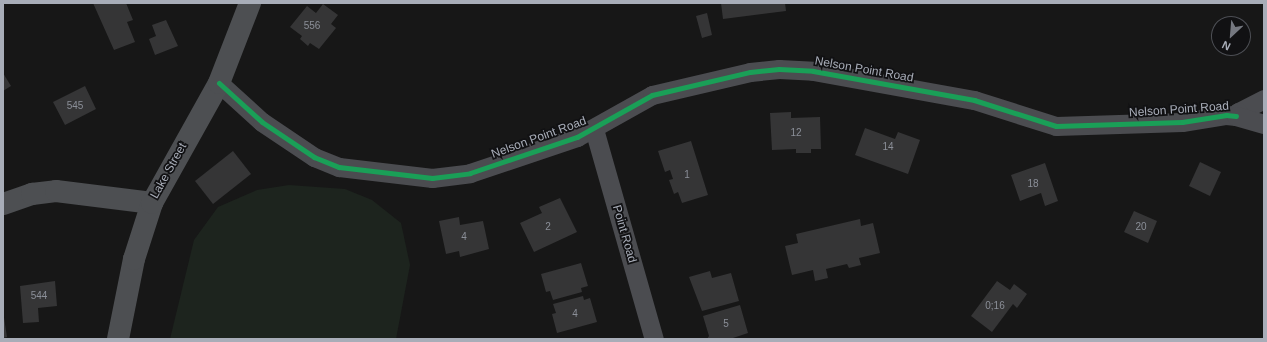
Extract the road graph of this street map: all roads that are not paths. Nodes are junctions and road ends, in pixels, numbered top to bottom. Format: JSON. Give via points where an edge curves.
{"nodes":[{"id":1,"x":250,"y":3,"type":"edge"},
{"id":2,"x":219,"y":83,"type":"junction"},
{"id":3,"x":1264,"y":99,"type":"edge"},
{"id":4,"x":1236,"y":116,"type":"junction"},
{"id":5,"x":1264,"y":124,"type":"edge"},
{"id":6,"x":594,"y":129,"type":"junction"},
{"id":7,"x":152,"y":203,"type":"junction"},
{"id":8,"x":3,"y":204,"type":"edge"},
{"id":9,"x":118,"y":339,"type":"edge"},
{"id":10,"x":654,"y":339,"type":"edge"}],
"edges":[{"from":1,"to":2,"type":"main road","name":"Lake Street"},
{"from":2,"to":6,"type":"street","name":"Nelson Point Road","via":[[262,122],[314,157],[339,167],[387,174],[432,178],[470,173]]},
{"from":2,"to":7,"type":"main road","name":"Lake Street"},
{"from":3,"to":4,"type":"street","name":"Nelson Point Road","via":[[1238,112]]},
{"from":4,"to":5,"type":"street","name":"Nelson Point Road"},
{"from":4,"to":6,"type":"street","name":"Nelson Point Road","via":[[1182,122],[1056,126],[974,100],[813,71],[779,69],[750,72],[652,95]]},
{"from":6,"to":10,"type":"street","name":"Point Road"},
{"from":7,"to":8,"type":"main road","name":"Lake Street","via":[[56,191],[32,194]]},
{"from":7,"to":9,"type":"main road","via":[[134,259]]}]}
